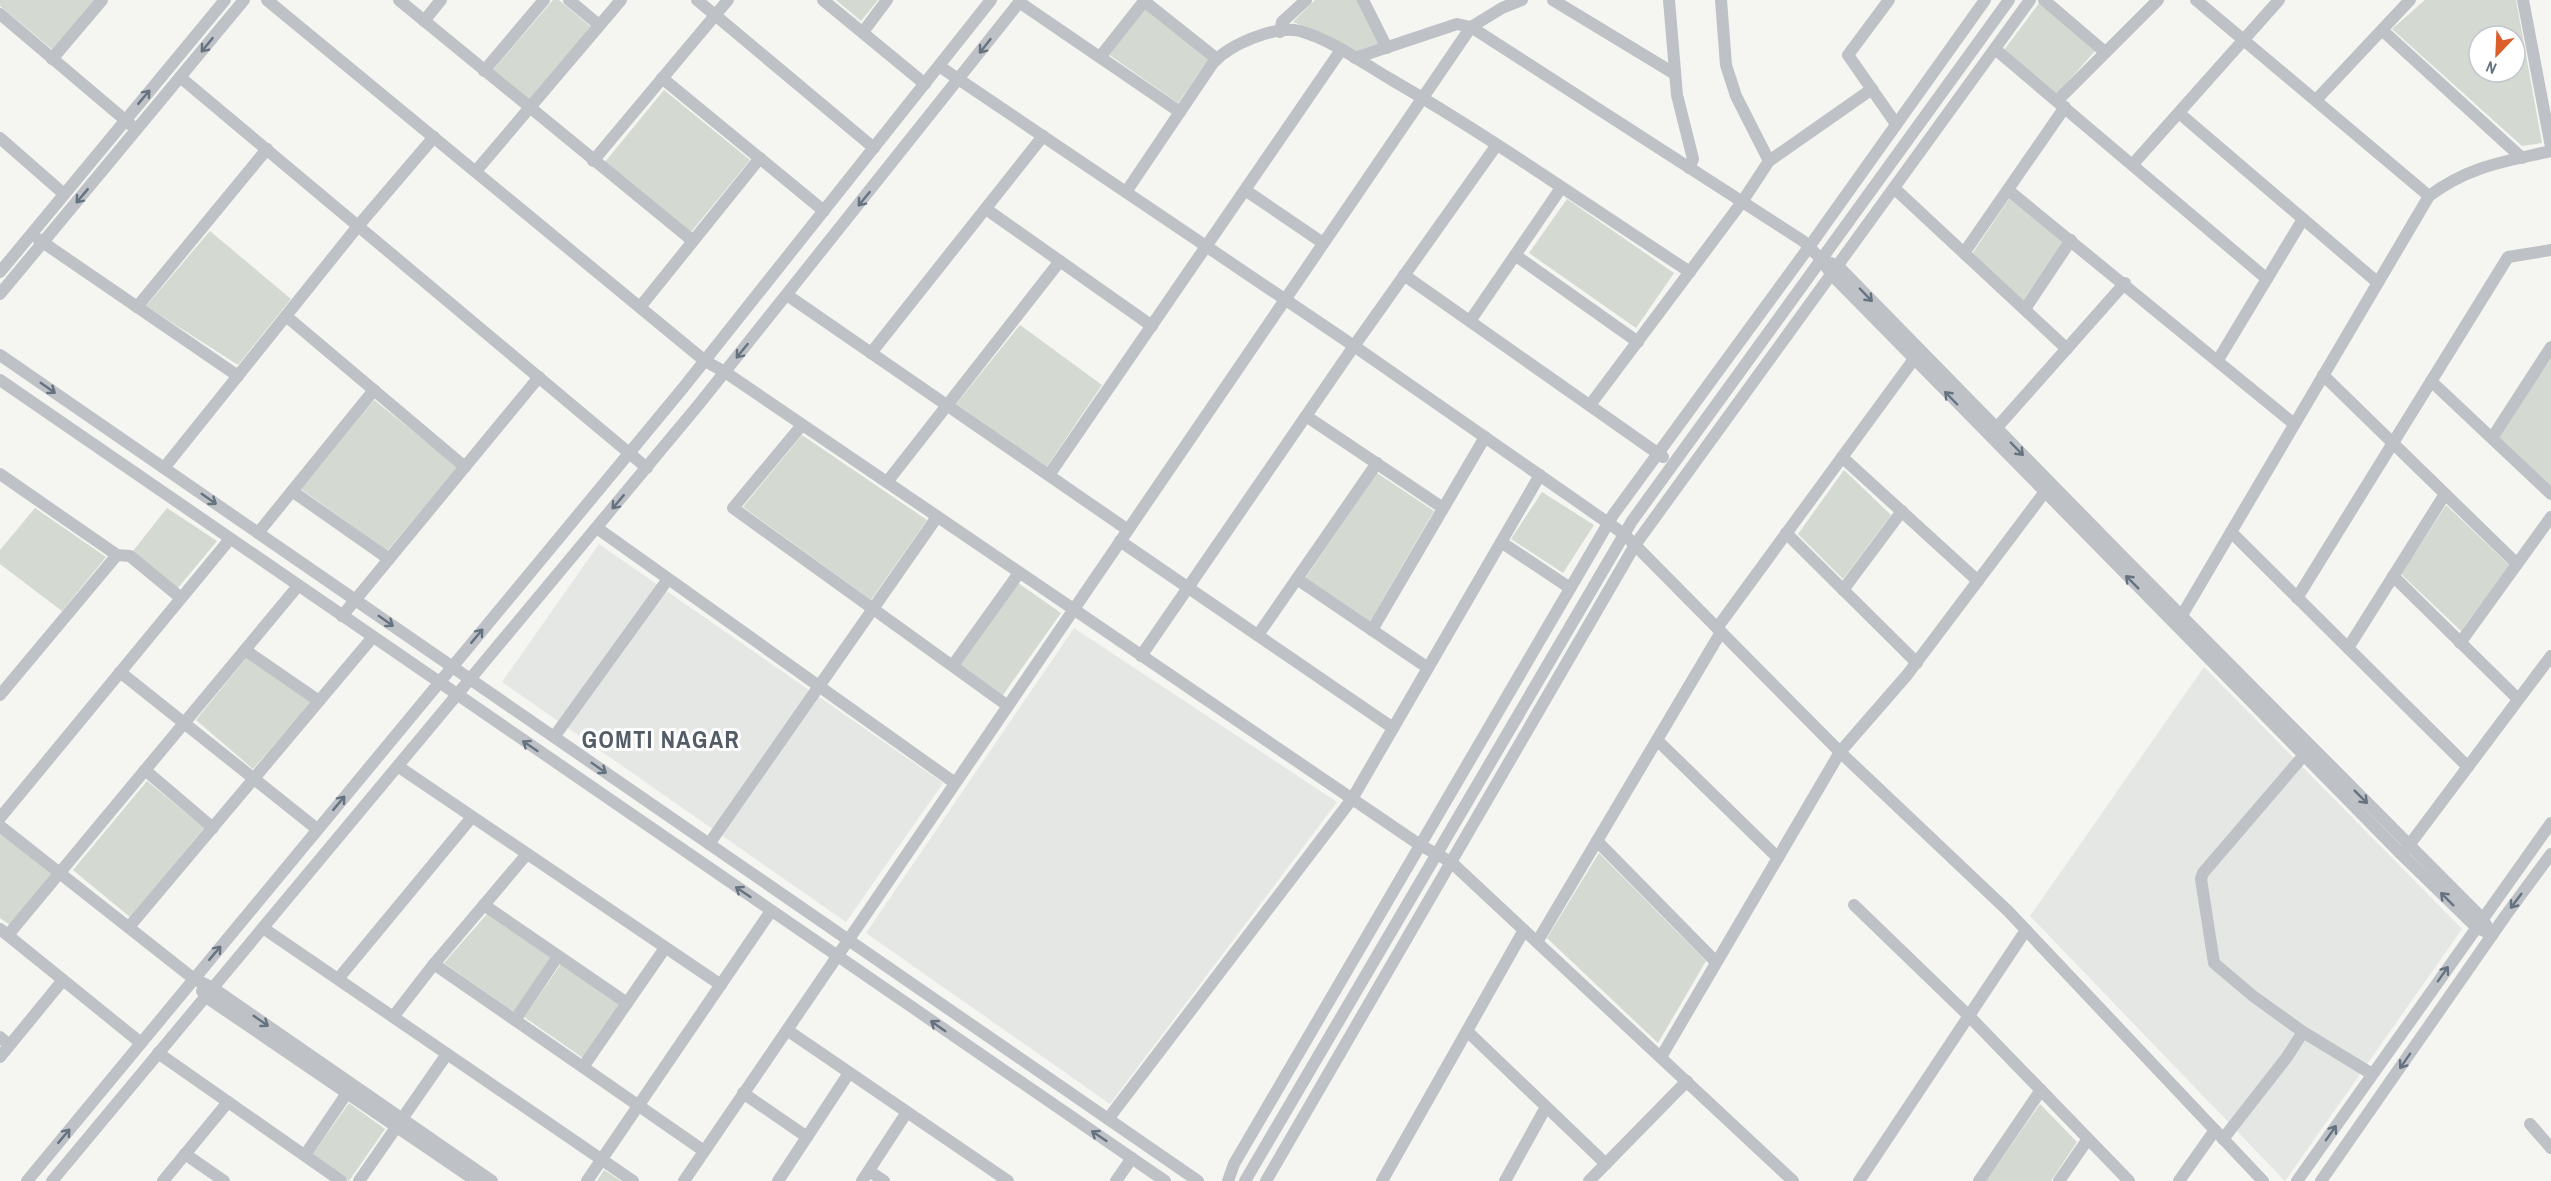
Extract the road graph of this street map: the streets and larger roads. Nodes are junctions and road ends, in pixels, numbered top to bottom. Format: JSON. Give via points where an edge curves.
{"nodes":[{"id":1,"x":102,"y":0,"type":"edge"},
{"id":2,"x":225,"y":0,"type":"edge"},
{"id":3,"x":244,"y":0,"type":"edge"},
{"id":4,"x":267,"y":0,"type":"edge"},
{"id":5,"x":399,"y":0,"type":"edge"},
{"id":6,"x":441,"y":0,"type":"edge"},
{"id":7,"x":544,"y":0,"type":"edge"},
{"id":8,"x":569,"y":0,"type":"edge"},
{"id":9,"x":621,"y":0,"type":"edge"},
{"id":10,"x":697,"y":0,"type":"edge"},
{"id":11,"x":728,"y":0,"type":"edge"},
{"id":12,"x":823,"y":0,"type":"edge"},
{"id":13,"x":888,"y":0,"type":"edge"},
{"id":14,"x":991,"y":0,"type":"edge"},
{"id":15,"x":1306,"y":0,"type":"edge"},
{"id":16,"x":1364,"y":0,"type":"edge"},
{"id":17,"x":1522,"y":0,"type":"edge"},
{"id":18,"x":1553,"y":0,"type":"edge"},
{"id":19,"x":1668,"y":0,"type":"edge"},
{"id":20,"x":1721,"y":0,"type":"edge"},
{"id":21,"x":1889,"y":0,"type":"edge"},
{"id":22,"x":1985,"y":0,"type":"edge"},
{"id":23,"x":2009,"y":0,"type":"edge"},
{"id":24,"x":2030,"y":0,"type":"edge"},
{"id":25,"x":2044,"y":0,"type":"edge"},
{"id":26,"x":2158,"y":0,"type":"edge"},
{"id":27,"x":2196,"y":0,"type":"edge"},
{"id":28,"x":2279,"y":0,"type":"edge"},
{"id":29,"x":2410,"y":0,"type":"edge"},
{"id":30,"x":2523,"y":0,"type":"edge"},
{"id":31,"x":1020,"y":1,"type":"edge"},
{"id":32,"x":1144,"y":1,"type":"edge"},
{"id":33,"x":0,"y":14,"type":"edge"},
{"id":34,"x":715,"y":15,"type":"junction"},
{"id":35,"x":424,"y":21,"type":"junction"},
{"id":36,"x":599,"y":26,"type":"junction"},
{"id":37,"x":1471,"y":27,"type":"junction"},
{"id":38,"x":2382,"y":30,"type":"junction"},
{"id":39,"x":862,"y":32,"type":"junction"},
{"id":40,"x":1280,"y":32,"type":"junction"},
{"id":41,"x":2244,"y":40,"type":"junction"},
{"id":42,"x":1387,"y":48,"type":"junction"},
{"id":43,"x":1995,"y":49,"type":"junction"},
{"id":44,"x":1341,"y":50,"type":"junction"},
{"id":45,"x":2104,"y":52,"type":"junction"},
{"id":46,"x":1100,"y":57,"type":"junction"},
{"id":47,"x":1355,"y":58,"type":"junction"},
{"id":48,"x":52,"y":59,"type":"junction"},
{"id":49,"x":1217,"y":59,"type":"junction"},
{"id":50,"x":939,"y":66,"type":"junction"},
{"id":51,"x":484,"y":71,"type":"junction"},
{"id":52,"x":1675,"y":74,"type":"junction"},
{"id":53,"x":180,"y":77,"type":"junction"},
{"id":54,"x":662,"y":78,"type":"junction"},
{"id":55,"x":959,"y":79,"type":"junction"},
{"id":56,"x":925,"y":84,"type":"junction"},
{"id":57,"x":1872,"y":89,"type":"junction"},
{"id":58,"x":1422,"y":97,"type":"junction"},
{"id":59,"x":2316,"y":100,"type":"junction"},
{"id":60,"x":2061,"y":104,"type":"junction"},
{"id":61,"x":529,"y":108,"type":"junction"},
{"id":62,"x":1180,"y":112,"type":"junction"},
{"id":63,"x":2179,"y":113,"type":"junction"},
{"id":64,"x":125,"y":120,"type":"junction"},
{"id":65,"x":1896,"y":124,"type":"junction"},
{"id":66,"x":136,"y":130,"type":"junction"},
{"id":67,"x":1043,"y":136,"type":"junction"},
{"id":68,"x":434,"y":137,"type":"junction"},
{"id":69,"x":0,"y":138,"type":"edge"},
{"id":70,"x":1496,"y":146,"type":"junction"},
{"id":71,"x":2551,"y":147,"type":"edge"},
{"id":72,"x":874,"y":148,"type":"junction"},
{"id":73,"x":267,"y":149,"type":"junction"},
{"id":74,"x":2551,"y":151,"type":"edge"},
{"id":75,"x":760,"y":158,"type":"junction"},
{"id":76,"x":2522,"y":158,"type":"junction"},
{"id":77,"x":593,"y":161,"type":"junction"},
{"id":78,"x":1769,"y":161,"type":"junction"},
{"id":79,"x":2133,"y":164,"type":"junction"},
{"id":80,"x":1689,"y":168,"type":"junction"},
{"id":81,"x":476,"y":171,"type":"junction"},
{"id":82,"x":1562,"y":188,"type":"junction"},
{"id":83,"x":1894,"y":189,"type":"junction"},
{"id":84,"x":1245,"y":190,"type":"junction"},
{"id":85,"x":2008,"y":190,"type":"junction"},
{"id":86,"x":1126,"y":192,"type":"junction"},
{"id":87,"x":64,"y":194,"type":"junction"},
{"id":88,"x":2429,"y":196,"type":"junction"},
{"id":89,"x":1742,"y":202,"type":"junction"},
{"id":90,"x":986,"y":209,"type":"junction"},
{"id":91,"x":824,"y":211,"type":"junction"},
{"id":92,"x":2303,"y":219,"type":"junction"},
{"id":93,"x":358,"y":226,"type":"junction"},
{"id":94,"x":31,"y":234,"type":"junction"},
{"id":95,"x":2071,"y":240,"type":"junction"},
{"id":96,"x":693,"y":241,"type":"junction"},
{"id":97,"x":44,"y":243,"type":"junction"},
{"id":98,"x":1323,"y":243,"type":"junction"},
{"id":99,"x":1206,"y":246,"type":"junction"},
{"id":100,"x":1809,"y":247,"type":"junction"},
{"id":101,"x":2551,"y":250,"type":"edge"},
{"id":102,"x":1964,"y":253,"type":"junction"},
{"id":103,"x":1515,"y":255,"type":"junction"},
{"id":104,"x":1821,"y":259,"type":"junction"},
{"id":105,"x":1060,"y":261,"type":"junction"},
{"id":106,"x":1835,"y":271,"type":"junction"},
{"id":107,"x":0,"y":272,"type":"edge"},
{"id":108,"x":1690,"y":272,"type":"junction"},
{"id":109,"x":1404,"y":275,"type":"junction"},
{"id":110,"x":2267,"y":279,"type":"junction"},
{"id":111,"x":2377,"y":282,"type":"junction"},
{"id":112,"x":2125,"y":283,"type":"junction"},
{"id":113,"x":0,"y":294,"type":"edge"},
{"id":114,"x":787,"y":295,"type":"junction"},
{"id":115,"x":1285,"y":299,"type":"junction"},
{"id":116,"x":137,"y":307,"type":"junction"},
{"id":117,"x":640,"y":308,"type":"junction"},
{"id":118,"x":2025,"y":309,"type":"junction"},
{"id":119,"x":286,"y":316,"type":"junction"},
{"id":120,"x":1470,"y":321,"type":"junction"},
{"id":121,"x":1152,"y":326,"type":"junction"},
{"id":122,"x":1638,"y":342,"type":"junction"},
{"id":123,"x":1354,"y":346,"type":"junction"},
{"id":124,"x":2551,"y":347,"type":"edge"},
{"id":125,"x":2067,"y":348,"type":"junction"},
{"id":126,"x":872,"y":353,"type":"junction"},
{"id":127,"x":0,"y":355,"type":"edge"},
{"id":128,"x":1914,"y":359,"type":"junction"},
{"id":129,"x":2218,"y":360,"type":"junction"},
{"id":130,"x":705,"y":361,"type":"junction"},
{"id":131,"x":725,"y":372,"type":"junction"},
{"id":132,"x":2323,"y":375,"type":"junction"},
{"id":133,"x":238,"y":376,"type":"junction"},
{"id":134,"x":539,"y":377,"type":"junction"},
{"id":135,"x":0,"y":380,"type":"edge"},
{"id":136,"x":2432,"y":381,"type":"junction"},
{"id":137,"x":374,"y":390,"type":"junction"},
{"id":138,"x":947,"y":405,"type":"junction"},
{"id":139,"x":1590,"y":405,"type":"junction"},
{"id":140,"x":1306,"y":416,"type":"junction"},
{"id":141,"x":2294,"y":424,"type":"junction"},
{"id":142,"x":802,"y":425,"type":"junction"},
{"id":143,"x":1992,"y":432,"type":"junction"},
{"id":144,"x":1485,"y":437,"type":"junction"},
{"id":145,"x":2492,"y":438,"type":"junction"},
{"id":146,"x":2393,"y":443,"type":"junction"},
{"id":147,"x":630,"y":453,"type":"junction"},
{"id":148,"x":1658,"y":453,"type":"junction"},
{"id":149,"x":1842,"y":457,"type":"junction"},
{"id":150,"x":1377,"y":463,"type":"junction"},
{"id":151,"x":1672,"y":464,"type":"junction"},
{"id":152,"x":465,"y":467,"type":"junction"},
{"id":153,"x":164,"y":468,"type":"junction"},
{"id":154,"x":647,"y":468,"type":"junction"},
{"id":155,"x":0,"y":474,"type":"edge"},
{"id":156,"x":1540,"y":475,"type":"junction"},
{"id":157,"x":1049,"y":476,"type":"junction"},
{"id":158,"x":886,"y":482,"type":"junction"},
{"id":159,"x":292,"y":491,"type":"junction"},
{"id":160,"x":2044,"y":493,"type":"junction"},
{"id":161,"x":2445,"y":494,"type":"junction"},
{"id":162,"x":2551,"y":494,"type":"edge"},
{"id":163,"x":1443,"y":508,"type":"junction"},
{"id":164,"x":1902,"y":512,"type":"junction"},
{"id":165,"x":937,"y":517,"type":"junction"},
{"id":166,"x":2551,"y":517,"type":"edge"},
{"id":167,"x":1608,"y":522,"type":"junction"},
{"id":168,"x":597,"y":528,"type":"junction"},
{"id":169,"x":1128,"y":530,"type":"junction"},
{"id":170,"x":2231,"y":532,"type":"junction"},
{"id":171,"x":258,"y":533,"type":"junction"},
{"id":172,"x":1786,"y":533,"type":"junction"},
{"id":173,"x":1624,"y":534,"type":"junction"},
{"id":174,"x":230,"y":539,"type":"junction"},
{"id":175,"x":1120,"y":541,"type":"junction"},
{"id":176,"x":1501,"y":542,"type":"junction"},
{"id":177,"x":1635,"y":545,"type":"junction"},
{"id":178,"x":117,"y":555,"type":"junction"},
{"id":179,"x":389,"y":559,"type":"junction"},
{"id":180,"x":2517,"y":564,"type":"junction"},
{"id":181,"x":1019,"y":573,"type":"junction"},
{"id":182,"x":2393,"y":576,"type":"junction"},
{"id":183,"x":668,"y":579,"type":"junction"},
{"id":184,"x":1297,"y":579,"type":"junction"},
{"id":185,"x":1978,"y":581,"type":"junction"},
{"id":186,"x":298,"y":586,"type":"junction"},
{"id":187,"x":1188,"y":587,"type":"junction"},
{"id":188,"x":1570,"y":588,"type":"junction"},
{"id":189,"x":1843,"y":590,"type":"junction"},
{"id":190,"x":181,"y":598,"type":"junction"},
{"id":191,"x":2297,"y":598,"type":"junction"},
{"id":192,"x":355,"y":600,"type":"junction"},
{"id":193,"x":872,"y":609,"type":"junction"},
{"id":194,"x":1073,"y":610,"type":"junction"},
{"id":195,"x":342,"y":616,"type":"junction"},
{"id":196,"x":2179,"y":621,"type":"junction"},
{"id":197,"x":1372,"y":630,"type":"junction"},
{"id":198,"x":1719,"y":630,"type":"junction"},
{"id":199,"x":1258,"y":635,"type":"junction"},
{"id":200,"x":372,"y":638,"type":"junction"},
{"id":201,"x":2460,"y":643,"type":"junction"},
{"id":202,"x":2348,"y":648,"type":"junction"},
{"id":203,"x":245,"y":650,"type":"junction"},
{"id":204,"x":1141,"y":656,"type":"junction"},
{"id":205,"x":2551,"y":656,"type":"edge"},
{"id":206,"x":1917,"y":663,"type":"junction"},
{"id":207,"x":953,"y":665,"type":"junction"},
{"id":208,"x":452,"y":667,"type":"junction"},
{"id":209,"x":1428,"y":668,"type":"junction"},
{"id":210,"x":120,"y":672,"type":"junction"},
{"id":211,"x":471,"y":680,"type":"junction"},
{"id":212,"x":438,"y":683,"type":"junction"},
{"id":213,"x":818,"y":686,"type":"junction"},
{"id":214,"x":0,"y":695,"type":"edge"},
{"id":215,"x":457,"y":696,"type":"junction"},
{"id":216,"x":2518,"y":699,"type":"junction"},
{"id":217,"x":319,"y":701,"type":"junction"},
{"id":218,"x":1008,"y":706,"type":"junction"},
{"id":219,"x":184,"y":723,"type":"junction"},
{"id":220,"x":1393,"y":728,"type":"junction"},
{"id":221,"x":554,"y":737,"type":"junction"},
{"id":222,"x":1657,"y":740,"type":"junction"},
{"id":223,"x":1840,"y":752,"type":"junction"},
{"id":224,"x":2304,"y":755,"type":"junction"},
{"id":225,"x":399,"y":767,"type":"junction"},
{"id":226,"x":2468,"y":767,"type":"junction"},
{"id":227,"x":145,"y":770,"type":"junction"},
{"id":228,"x":254,"y":778,"type":"junction"},
{"id":229,"x":955,"y":783,"type":"junction"},
{"id":230,"x":1352,"y":799,"type":"junction"},
{"id":231,"x":472,"y":817,"type":"junction"},
{"id":232,"x":0,"y":818,"type":"edge"},
{"id":233,"x":2551,"y":823,"type":"edge"},
{"id":234,"x":0,"y":826,"type":"edge"},
{"id":235,"x":213,"y":828,"type":"junction"},
{"id":236,"x":317,"y":829,"type":"junction"},
{"id":237,"x":1597,"y":841,"type":"junction"},
{"id":238,"x":709,"y":844,"type":"junction"},
{"id":239,"x":1420,"y":845,"type":"junction"},
{"id":240,"x":2406,"y":850,"type":"junction"},
{"id":241,"x":1436,"y":853,"type":"junction"},
{"id":242,"x":527,"y":854,"type":"junction"},
{"id":243,"x":2551,"y":854,"type":"edge"},
{"id":244,"x":1778,"y":858,"type":"junction"},
{"id":245,"x":1451,"y":862,"type":"junction"},
{"id":246,"x":59,"y":873,"type":"junction"},
{"id":247,"x":484,"y":905,"type":"junction"},
{"id":248,"x":1854,"y":905,"type":"dead end"},
{"id":249,"x":771,"y":911,"type":"junction"},
{"id":250,"x":2479,"y":923,"type":"junction"},
{"id":251,"x":129,"y":927,"type":"junction"},
{"id":252,"x":263,"y":928,"type":"junction"},
{"id":253,"x":1524,"y":930,"type":"junction"},
{"id":254,"x":2026,"y":930,"type":"junction"},
{"id":255,"x":4,"y":932,"type":"edge"},
{"id":256,"x":2492,"y":935,"type":"junction"},
{"id":257,"x":848,"y":939,"type":"junction"},
{"id":258,"x":1537,"y":942,"type":"junction"},
{"id":259,"x":665,"y":948,"type":"junction"},
{"id":260,"x":558,"y":956,"type":"junction"},
{"id":261,"x":837,"y":956,"type":"junction"},
{"id":262,"x":1716,"y":962,"type":"junction"},
{"id":263,"x":434,"y":964,"type":"junction"},
{"id":264,"x":194,"y":979,"type":"junction"},
{"id":265,"x":338,"y":979,"type":"junction"},
{"id":266,"x":63,"y":980,"type":"junction"},
{"id":267,"x":721,"y":985,"type":"junction"},
{"id":268,"x":209,"y":992,"type":"junction"},
{"id":269,"x":627,"y":1004,"type":"junction"},
{"id":270,"x":1969,"y":1016,"type":"junction"},
{"id":271,"x":393,"y":1017,"type":"junction"},
{"id":272,"x":515,"y":1020,"type":"junction"},
{"id":273,"x":787,"y":1030,"type":"junction"},
{"id":274,"x":1467,"y":1031,"type":"junction"},
{"id":275,"x":2302,"y":1032,"type":"junction"},
{"id":276,"x":5,"y":1041,"type":"edge"},
{"id":277,"x":141,"y":1043,"type":"junction"},
{"id":278,"x":158,"y":1053,"type":"junction"},
{"id":279,"x":447,"y":1054,"type":"junction"},
{"id":280,"x":0,"y":1057,"type":"edge"},
{"id":281,"x":1660,"y":1057,"type":"junction"},
{"id":282,"x":583,"y":1067,"type":"junction"},
{"id":283,"x":849,"y":1073,"type":"junction"},
{"id":284,"x":2373,"y":1074,"type":"junction"},
{"id":285,"x":1687,"y":1081,"type":"junction"},
{"id":286,"x":2041,"y":1090,"type":"junction"},
{"id":287,"x":347,"y":1093,"type":"junction"},
{"id":288,"x":743,"y":1093,"type":"junction"},
{"id":289,"x":228,"y":1102,"type":"junction"},
{"id":290,"x":638,"y":1106,"type":"junction"},
{"id":291,"x":1546,"y":1107,"type":"junction"},
{"id":292,"x":907,"y":1112,"type":"junction"},
{"id":293,"x":1108,"y":1119,"type":"junction"},
{"id":294,"x":399,"y":1123,"type":"junction"},
{"id":295,"x":2530,"y":1124,"type":"dead end"},
{"id":296,"x":2219,"y":1135,"type":"junction"},
{"id":297,"x":807,"y":1137,"type":"junction"},
{"id":298,"x":2088,"y":1139,"type":"junction"},
{"id":299,"x":2551,"y":1148,"type":"edge"},
{"id":300,"x":704,"y":1151,"type":"junction"},
{"id":301,"x":185,"y":1154,"type":"junction"},
{"id":302,"x":304,"y":1155,"type":"junction"},
{"id":303,"x":1132,"y":1158,"type":"junction"},
{"id":304,"x":602,"y":1159,"type":"junction"},
{"id":305,"x":1606,"y":1164,"type":"junction"},
{"id":306,"x":865,"y":1176,"type":"edge"},
{"id":307,"x":27,"y":1181,"type":"edge"},
{"id":308,"x":52,"y":1181,"type":"edge"},
{"id":309,"x":163,"y":1181,"type":"edge"},
{"id":310,"x":224,"y":1181,"type":"edge"},
{"id":311,"x":341,"y":1181,"type":"edge"},
{"id":312,"x":360,"y":1181,"type":"edge"},
{"id":313,"x":476,"y":1181,"type":"edge"},
{"id":314,"x":492,"y":1181,"type":"edge"},
{"id":315,"x":586,"y":1181,"type":"edge"},
{"id":316,"x":633,"y":1181,"type":"edge"},
{"id":317,"x":684,"y":1181,"type":"edge"},
{"id":318,"x":778,"y":1181,"type":"edge"},
{"id":319,"x":884,"y":1181,"type":"edge"},
{"id":320,"x":1008,"y":1181,"type":"edge"},
{"id":321,"x":1116,"y":1181,"type":"edge"},
{"id":322,"x":1165,"y":1181,"type":"edge"},
{"id":323,"x":1198,"y":1181,"type":"edge"},
{"id":324,"x":1228,"y":1181,"type":"edge"},
{"id":325,"x":1245,"y":1181,"type":"edge"},
{"id":326,"x":1266,"y":1181,"type":"edge"},
{"id":327,"x":1382,"y":1181,"type":"edge"},
{"id":328,"x":1506,"y":1181,"type":"edge"},
{"id":329,"x":1590,"y":1181,"type":"edge"},
{"id":330,"x":1793,"y":1181,"type":"edge"},
{"id":331,"x":1860,"y":1181,"type":"edge"},
{"id":332,"x":1979,"y":1181,"type":"edge"},
{"id":333,"x":2059,"y":1181,"type":"edge"},
{"id":334,"x":2129,"y":1181,"type":"edge"},
{"id":335,"x":2179,"y":1181,"type":"edge"},
{"id":336,"x":2263,"y":1181,"type":"edge"},
{"id":337,"x":2297,"y":1181,"type":"edge"},
{"id":338,"x":2321,"y":1181,"type":"edge"}],
"edges":[{"from":1,"to":48,"type":"street"},
{"from":64,"to":2,"type":"street","one_way":true},
{"from":3,"to":53,"type":"street","one_way":true},
{"from":4,"to":68,"type":"street"},
{"from":5,"to":35,"type":"street"},
{"from":6,"to":35,"type":"street"},
{"from":7,"to":51,"type":"street"},
{"from":8,"to":36,"type":"street"},
{"from":9,"to":36,"type":"street"},
{"from":10,"to":34,"type":"street"},
{"from":11,"to":34,"type":"street"},
{"from":12,"to":39,"type":"street"},
{"from":13,"to":39,"type":"street"},
{"from":14,"to":50,"type":"street"},
{"from":15,"to":40,"type":"street","via":[[1282,22]]},
{"from":16,"to":42,"type":"street"},
{"from":17,"to":37,"type":"street"},
{"from":18,"to":52,"type":"street"},
{"from":19,"to":52,"type":"street"},
{"from":20,"to":78,"type":"street","via":[[1726,65],[1736,96]]},
{"from":21,"to":57,"type":"street","via":[[1848,55]]},
{"from":22,"to":65,"type":"street"},
{"from":23,"to":104,"type":"street"},
{"from":24,"to":43,"type":"street"},
{"from":25,"to":45,"type":"street"},
{"from":26,"to":45,"type":"street"},
{"from":27,"to":41,"type":"street"},
{"from":28,"to":41,"type":"street"},
{"from":29,"to":38,"type":"street"},
{"from":30,"to":71,"type":"street"},
{"from":31,"to":46,"type":"street"},
{"from":31,"to":55,"type":"street","one_way":true},
{"from":32,"to":46,"type":"street"},
{"from":32,"to":49,"type":"street"},
{"from":33,"to":48,"type":"street"},
{"from":34,"to":54,"type":"street"},
{"from":34,"to":72,"type":"street"},
{"from":35,"to":51,"type":"street"},
{"from":36,"to":61,"type":"street"},
{"from":37,"to":42,"type":"street","via":[[1458,24]]},
{"from":37,"to":58,"type":"street"},
{"from":37,"to":80,"type":"street"},
{"from":38,"to":59,"type":"street"},
{"from":38,"to":76,"type":"street"},
{"from":39,"to":56,"type":"street"},
{"from":40,"to":44,"type":"street","via":[[1298,31]]},
{"from":40,"to":49,"type":"street","via":[[1249,39]]},
{"from":41,"to":59,"type":"street"},
{"from":41,"to":63,"type":"street"},
{"from":42,"to":47,"type":"street"},
{"from":43,"to":60,"type":"street"},
{"from":43,"to":83,"type":"street"},
{"from":44,"to":47,"type":"street"},
{"from":44,"to":84,"type":"street"},
{"from":45,"to":60,"type":"street"},
{"from":46,"to":62,"type":"street"},
{"from":47,"to":58,"type":"street"},
{"from":48,"to":64,"type":"street"},
{"from":49,"to":62,"type":"street"},
{"from":50,"to":55,"type":"street"},
{"from":50,"to":56,"type":"street"},
{"from":51,"to":61,"type":"street"},
{"from":52,"to":80,"type":"street","via":[[1693,159]]},
{"from":53,"to":66,"type":"street"},
{"from":53,"to":73,"type":"street"},
{"from":54,"to":75,"type":"street"},
{"from":54,"to":77,"type":"street"},
{"from":55,"to":67,"type":"street"},
{"from":55,"to":114,"type":"street","one_way":true},
{"from":56,"to":72,"type":"street"},
{"from":57,"to":65,"type":"street"},
{"from":57,"to":78,"type":"street"},
{"from":58,"to":70,"type":"street"},
{"from":58,"to":98,"type":"street"},
{"from":59,"to":88,"type":"street"},
{"from":60,"to":79,"type":"street"},
{"from":60,"to":85,"type":"street"},
{"from":61,"to":77,"type":"street"},
{"from":61,"to":81,"type":"street"},
{"from":62,"to":86,"type":"street"},
{"from":63,"to":79,"type":"street"},
{"from":63,"to":92,"type":"street"},
{"from":64,"to":66,"type":"street"},
{"from":64,"to":87,"type":"street"},
{"from":65,"to":100,"type":"street"},
{"from":66,"to":97,"type":"street","one_way":true},
{"from":67,"to":86,"type":"street"},
{"from":67,"to":90,"type":"street"},
{"from":68,"to":81,"type":"street"},
{"from":68,"to":93,"type":"street"},
{"from":69,"to":87,"type":"street"},
{"from":70,"to":82,"type":"street"},
{"from":70,"to":109,"type":"street"},
{"from":72,"to":91,"type":"street"},
{"from":73,"to":93,"type":"street"},
{"from":73,"to":116,"type":"street"},
{"from":74,"to":76,"type":"street"},
{"from":75,"to":91,"type":"street"},
{"from":75,"to":96,"type":"street"},
{"from":76,"to":88,"type":"street","via":[[2480,167]]},
{"from":77,"to":96,"type":"street"},
{"from":78,"to":89,"type":"street"},
{"from":79,"to":110,"type":"street"},
{"from":80,"to":89,"type":"street"},
{"from":81,"to":117,"type":"street"},
{"from":82,"to":103,"type":"street"},
{"from":82,"to":108,"type":"street"},
{"from":83,"to":102,"type":"street"},
{"from":83,"to":106,"type":"street"},
{"from":84,"to":98,"type":"street"},
{"from":84,"to":99,"type":"street"},
{"from":85,"to":95,"type":"street"},
{"from":85,"to":102,"type":"street"},
{"from":86,"to":99,"type":"street"},
{"from":87,"to":94,"type":"street"},
{"from":88,"to":111,"type":"street"},
{"from":89,"to":100,"type":"street"},
{"from":89,"to":108,"type":"street"},
{"from":90,"to":105,"type":"street"},
{"from":90,"to":126,"type":"street"},
{"from":91,"to":130,"type":"street"},
{"from":92,"to":110,"type":"street"},
{"from":92,"to":111,"type":"street"},
{"from":93,"to":119,"type":"street"},
{"from":93,"to":134,"type":"street"},
{"from":94,"to":97,"type":"street"},
{"from":94,"to":107,"type":"street"},
{"from":95,"to":112,"type":"street"},
{"from":95,"to":118,"type":"street"},
{"from":96,"to":117,"type":"street"},
{"from":97,"to":113,"type":"street"},
{"from":97,"to":116,"type":"street"},
{"from":98,"to":115,"type":"street"},
{"from":99,"to":115,"type":"street"},
{"from":99,"to":121,"type":"street"},
{"from":100,"to":104,"type":"street"},
{"from":100,"to":148,"type":"street"},
{"from":101,"to":136,"type":"street","via":[[2508,257]]},
{"from":102,"to":118,"type":"street"},
{"from":103,"to":120,"type":"street"},
{"from":103,"to":122,"type":"street"},
{"from":104,"to":106,"type":"street"},
{"from":104,"to":151,"type":"street"},
{"from":105,"to":121,"type":"street"},
{"from":105,"to":138,"type":"street"},
{"from":106,"to":128,"type":"street"},
{"from":106,"to":143,"type":"street","one_way":true},
{"from":106,"to":177,"type":"street"},
{"from":108,"to":122,"type":"street"},
{"from":109,"to":120,"type":"street"},
{"from":109,"to":123,"type":"street"},
{"from":110,"to":129,"type":"street"},
{"from":111,"to":132,"type":"street"},
{"from":112,"to":125,"type":"street"},
{"from":112,"to":129,"type":"street"},
{"from":114,"to":126,"type":"street"},
{"from":114,"to":131,"type":"street","one_way":true},
{"from":115,"to":123,"type":"street"},
{"from":115,"to":169,"type":"street"},
{"from":116,"to":133,"type":"street"},
{"from":117,"to":130,"type":"street"},
{"from":118,"to":125,"type":"street"},
{"from":119,"to":133,"type":"street"},
{"from":119,"to":137,"type":"street"},
{"from":120,"to":139,"type":"street"},
{"from":121,"to":157,"type":"street"},
{"from":122,"to":139,"type":"street"},
{"from":123,"to":140,"type":"street"},
{"from":123,"to":144,"type":"street"},
{"from":124,"to":145,"type":"street"},
{"from":125,"to":143,"type":"street"},
{"from":126,"to":138,"type":"street"},
{"from":127,"to":153,"type":"street","one_way":true},
{"from":143,"to":128,"type":"street","one_way":true},
{"from":128,"to":149,"type":"street"},
{"from":129,"to":141,"type":"street"},
{"from":130,"to":131,"type":"street"},
{"from":130,"to":147,"type":"street"},
{"from":131,"to":142,"type":"street"},
{"from":131,"to":154,"type":"street"},
{"from":132,"to":141,"type":"street"},
{"from":132,"to":146,"type":"street"},
{"from":133,"to":153,"type":"street"},
{"from":134,"to":147,"type":"street"},
{"from":134,"to":152,"type":"street"},
{"from":135,"to":174,"type":"street"},
{"from":136,"to":145,"type":"street"},
{"from":136,"to":146,"type":"street"},
{"from":137,"to":152,"type":"street"},
{"from":137,"to":159,"type":"street"},
{"from":138,"to":157,"type":"street"},
{"from":138,"to":158,"type":"street"},
{"from":139,"to":148,"type":"street"},
{"from":140,"to":150,"type":"street"},
{"from":140,"to":187,"type":"street"},
{"from":141,"to":170,"type":"street"},
{"from":142,"to":158,"type":"street"},
{"from":142,"to":193,"type":"street","via":[[733,508]]},
{"from":143,"to":160,"type":"street"},
{"from":143,"to":196,"type":"street","one_way":true},
{"from":144,"to":156,"type":"street"},
{"from":144,"to":163,"type":"street"},
{"from":145,"to":162,"type":"street"},
{"from":146,"to":161,"type":"street"},
{"from":146,"to":191,"type":"street"},
{"from":147,"to":154,"type":"street"},
{"from":208,"to":147,"type":"street","one_way":true},
{"from":148,"to":151,"type":"street"},
{"from":148,"to":167,"type":"street"},
{"from":149,"to":164,"type":"street"},
{"from":149,"to":172,"type":"street"},
{"from":150,"to":163,"type":"street"},
{"from":150,"to":184,"type":"street"},
{"from":151,"to":173,"type":"street"},
{"from":152,"to":179,"type":"street"},
{"from":153,"to":171,"type":"street","one_way":true},
{"from":154,"to":168,"type":"street","one_way":true},
{"from":155,"to":178,"type":"street"},
{"from":156,"to":167,"type":"street"},
{"from":156,"to":176,"type":"street"},
{"from":157,"to":169,"type":"street"},
{"from":158,"to":165,"type":"street"},
{"from":159,"to":171,"type":"street"},
{"from":159,"to":179,"type":"street"},
{"from":160,"to":185,"type":"street"},
{"from":196,"to":160,"type":"street","one_way":true},
{"from":161,"to":180,"type":"street"},
{"from":161,"to":182,"type":"street"},
{"from":163,"to":197,"type":"street"},
{"from":164,"to":185,"type":"street"},
{"from":164,"to":189,"type":"street"},
{"from":165,"to":181,"type":"street"},
{"from":165,"to":193,"type":"street"},
{"from":166,"to":180,"type":"street"},
{"from":167,"to":173,"type":"street"},
{"from":167,"to":188,"type":"street"},
{"from":168,"to":183,"type":"street"},
{"from":168,"to":211,"type":"street"},
{"from":169,"to":175,"type":"street"},
{"from":170,"to":191,"type":"street"},
{"from":170,"to":196,"type":"street"},
{"from":171,"to":192,"type":"street"},
{"from":172,"to":189,"type":"street"},
{"from":172,"to":198,"type":"street"},
{"from":173,"to":177,"type":"street"},
{"from":173,"to":241,"type":"street"},
{"from":174,"to":186,"type":"street"},
{"from":174,"to":190,"type":"street"},
{"from":175,"to":187,"type":"street"},
{"from":175,"to":194,"type":"street"},
{"from":176,"to":188,"type":"street"},
{"from":176,"to":209,"type":"street"},
{"from":177,"to":198,"type":"street"},
{"from":177,"to":245,"type":"street"},
{"from":178,"to":190,"type":"street","via":[[130,556]]},
{"from":178,"to":214,"type":"street"},
{"from":179,"to":192,"type":"street"},
{"from":180,"to":201,"type":"street"},
{"from":181,"to":194,"type":"street"},
{"from":181,"to":207,"type":"street"},
{"from":182,"to":201,"type":"street"},
{"from":182,"to":202,"type":"street"},
{"from":183,"to":213,"type":"street"},
{"from":183,"to":221,"type":"street"},
{"from":184,"to":197,"type":"street"},
{"from":184,"to":199,"type":"street"},
{"from":185,"to":206,"type":"street"},
{"from":186,"to":195,"type":"street"},
{"from":186,"to":203,"type":"street"},
{"from":187,"to":199,"type":"street"},
{"from":187,"to":204,"type":"street"},
{"from":188,"to":239,"type":"street"},
{"from":189,"to":206,"type":"street"},
{"from":190,"to":210,"type":"street"},
{"from":191,"to":202,"type":"street"},
{"from":192,"to":195,"type":"street"},
{"from":192,"to":208,"type":"street","one_way":true},
{"from":193,"to":207,"type":"street"},
{"from":193,"to":213,"type":"street"},
{"from":194,"to":204,"type":"street"},
{"from":194,"to":218,"type":"street"},
{"from":195,"to":200,"type":"street"},
{"from":196,"to":224,"type":"street"},
{"from":196,"to":240,"type":"street","one_way":true},
{"from":197,"to":209,"type":"street"},
{"from":198,"to":222,"type":"street"},
{"from":198,"to":223,"type":"street"},
{"from":199,"to":220,"type":"street"},
{"from":200,"to":212,"type":"street"},
{"from":200,"to":217,"type":"street"},
{"from":201,"to":216,"type":"street"},
{"from":202,"to":226,"type":"street"},
{"from":203,"to":217,"type":"street"},
{"from":203,"to":219,"type":"street"},
{"from":204,"to":230,"type":"street"},
{"from":205,"to":216,"type":"street"},
{"from":206,"to":223,"type":"street"},
{"from":207,"to":218,"type":"street"},
{"from":208,"to":211,"type":"street"},
{"from":208,"to":212,"type":"street"},
{"from":209,"to":220,"type":"street"},
{"from":210,"to":219,"type":"street"},
{"from":210,"to":232,"type":"street"},
{"from":211,"to":215,"type":"street"},
{"from":211,"to":221,"type":"street"},
{"from":212,"to":215,"type":"street"},
{"from":236,"to":212,"type":"street","one_way":true},
{"from":213,"to":229,"type":"street"},
{"from":213,"to":238,"type":"street"},
{"from":215,"to":225,"type":"street"},
{"from":249,"to":215,"type":"street","one_way":true},
{"from":216,"to":226,"type":"street"},
{"from":217,"to":228,"type":"street"},
{"from":218,"to":229,"type":"street"},
{"from":219,"to":227,"type":"street"},
{"from":219,"to":228,"type":"street"},
{"from":220,"to":230,"type":"street"},
{"from":221,"to":238,"type":"street","one_way":true},
{"from":222,"to":237,"type":"street"},
{"from":222,"to":244,"type":"street"},
{"from":223,"to":244,"type":"street"},
{"from":223,"to":254,"type":"street"},
{"from":224,"to":240,"type":"street"},
{"from":224,"to":275,"type":"street","via":[[2201,879],[2214,963]]},
{"from":225,"to":231,"type":"street"},
{"from":225,"to":252,"type":"street"},
{"from":226,"to":240,"type":"street"},
{"from":227,"to":235,"type":"street"},
{"from":227,"to":246,"type":"street"},
{"from":228,"to":235,"type":"street"},
{"from":228,"to":236,"type":"street"},
{"from":229,"to":257,"type":"street"},
{"from":230,"to":239,"type":"street"},
{"from":230,"to":293,"type":"street"},
{"from":231,"to":242,"type":"street"},
{"from":231,"to":265,"type":"street"},
{"from":233,"to":250,"type":"street"},
{"from":234,"to":246,"type":"street"},
{"from":235,"to":251,"type":"street"},
{"from":264,"to":236,"type":"street","one_way":true},
{"from":237,"to":258,"type":"street"},
{"from":237,"to":262,"type":"street"},
{"from":238,"to":257,"type":"street"},
{"from":239,"to":241,"type":"street"},
{"from":239,"to":324,"type":"street","via":[[1234,1164]]},
{"from":240,"to":250,"type":"street"},
{"from":241,"to":245,"type":"street"},
{"from":241,"to":325,"type":"street"},
{"from":242,"to":247,"type":"street"},
{"from":242,"to":259,"type":"street"},
{"from":243,"to":256,"type":"street","one_way":true},
{"from":244,"to":262,"type":"street"},
{"from":245,"to":253,"type":"street"},
{"from":245,"to":326,"type":"street"},
{"from":246,"to":251,"type":"street"},
{"from":246,"to":255,"type":"street"},
{"from":247,"to":260,"type":"street"},
{"from":247,"to":263,"type":"street"},
{"from":248,"to":270,"type":"street"},
{"from":249,"to":261,"type":"street"},
{"from":249,"to":267,"type":"street"},
{"from":250,"to":256,"type":"street"},
{"from":284,"to":250,"type":"street","one_way":true},
{"from":251,"to":264,"type":"street"},
{"from":252,"to":265,"type":"street"},
{"from":252,"to":268,"type":"street"},
{"from":253,"to":258,"type":"street"},
{"from":253,"to":274,"type":"street"},
{"from":254,"to":270,"type":"street"},
{"from":254,"to":296,"type":"street"},
{"from":255,"to":266,"type":"street"},
{"from":256,"to":338,"type":"street","one_way":true},
{"from":257,"to":261,"type":"street"},
{"from":257,"to":293,"type":"street"},
{"from":258,"to":281,"type":"street"},
{"from":259,"to":267,"type":"street"},
{"from":259,"to":269,"type":"street"},
{"from":260,"to":269,"type":"street"},
{"from":260,"to":272,"type":"street"},
{"from":261,"to":273,"type":"street"},
{"from":303,"to":261,"type":"street","one_way":true},
{"from":262,"to":281,"type":"street"},
{"from":263,"to":271,"type":"street"},
{"from":263,"to":272,"type":"street"},
{"from":264,"to":268,"type":"street"},
{"from":264,"to":277,"type":"street"},
{"from":265,"to":271,"type":"street"},
{"from":266,"to":276,"type":"street"},
{"from":266,"to":277,"type":"street"},
{"from":267,"to":290,"type":"street"},
{"from":268,"to":278,"type":"street"},
{"from":268,"to":287,"type":"street"},
{"from":268,"to":294,"type":"street","one_way":true},
{"from":269,"to":282,"type":"street"},
{"from":270,"to":286,"type":"street"},
{"from":270,"to":331,"type":"street"},
{"from":271,"to":279,"type":"street"},
{"from":272,"to":282,"type":"street"},
{"from":273,"to":283,"type":"street"},
{"from":273,"to":288,"type":"street"},
{"from":274,"to":291,"type":"street"},
{"from":274,"to":327,"type":"street"},
{"from":275,"to":284,"type":"street"},
{"from":275,"to":296,"type":"street","via":[[2287,1057]]},
{"from":276,"to":280,"type":"street"},
{"from":307,"to":277,"type":"street","one_way":true},
{"from":278,"to":289,"type":"street"},
{"from":278,"to":308,"type":"street"},
{"from":279,"to":294,"type":"street"},
{"from":279,"to":304,"type":"street"},
{"from":281,"to":285,"type":"street"},
{"from":282,"to":290,"type":"street"},
{"from":283,"to":292,"type":"street"},
{"from":283,"to":297,"type":"street"},
{"from":337,"to":284,"type":"street","one_way":true},
{"from":285,"to":305,"type":"street"},
{"from":285,"to":330,"type":"street"},
{"from":286,"to":298,"type":"street"},
{"from":286,"to":332,"type":"street"},
{"from":287,"to":294,"type":"street"},
{"from":287,"to":302,"type":"street"},
{"from":288,"to":297,"type":"street"},
{"from":288,"to":300,"type":"street"},
{"from":289,"to":301,"type":"street"},
{"from":289,"to":302,"type":"street"},
{"from":290,"to":300,"type":"street"},
{"from":290,"to":304,"type":"street"},
{"from":291,"to":305,"type":"street"},
{"from":291,"to":328,"type":"street"},
{"from":292,"to":306,"type":"street"},
{"from":292,"to":320,"type":"street"},
{"from":293,"to":323,"type":"street"},
{"from":294,"to":312,"type":"street"},
{"from":294,"to":313,"type":"street"},
{"from":294,"to":314,"type":"street"},
{"from":295,"to":299,"type":"street"},
{"from":296,"to":335,"type":"street"},
{"from":296,"to":336,"type":"street"},
{"from":297,"to":318,"type":"street"},
{"from":298,"to":333,"type":"street"},
{"from":298,"to":334,"type":"street"},
{"from":300,"to":317,"type":"street"},
{"from":301,"to":309,"type":"street"},
{"from":301,"to":310,"type":"street"},
{"from":302,"to":311,"type":"street"},
{"from":303,"to":321,"type":"street"},
{"from":303,"to":322,"type":"street"},
{"from":304,"to":315,"type":"street"},
{"from":304,"to":316,"type":"street"},
{"from":305,"to":329,"type":"street"},
{"from":306,"to":319,"type":"street"}]}
